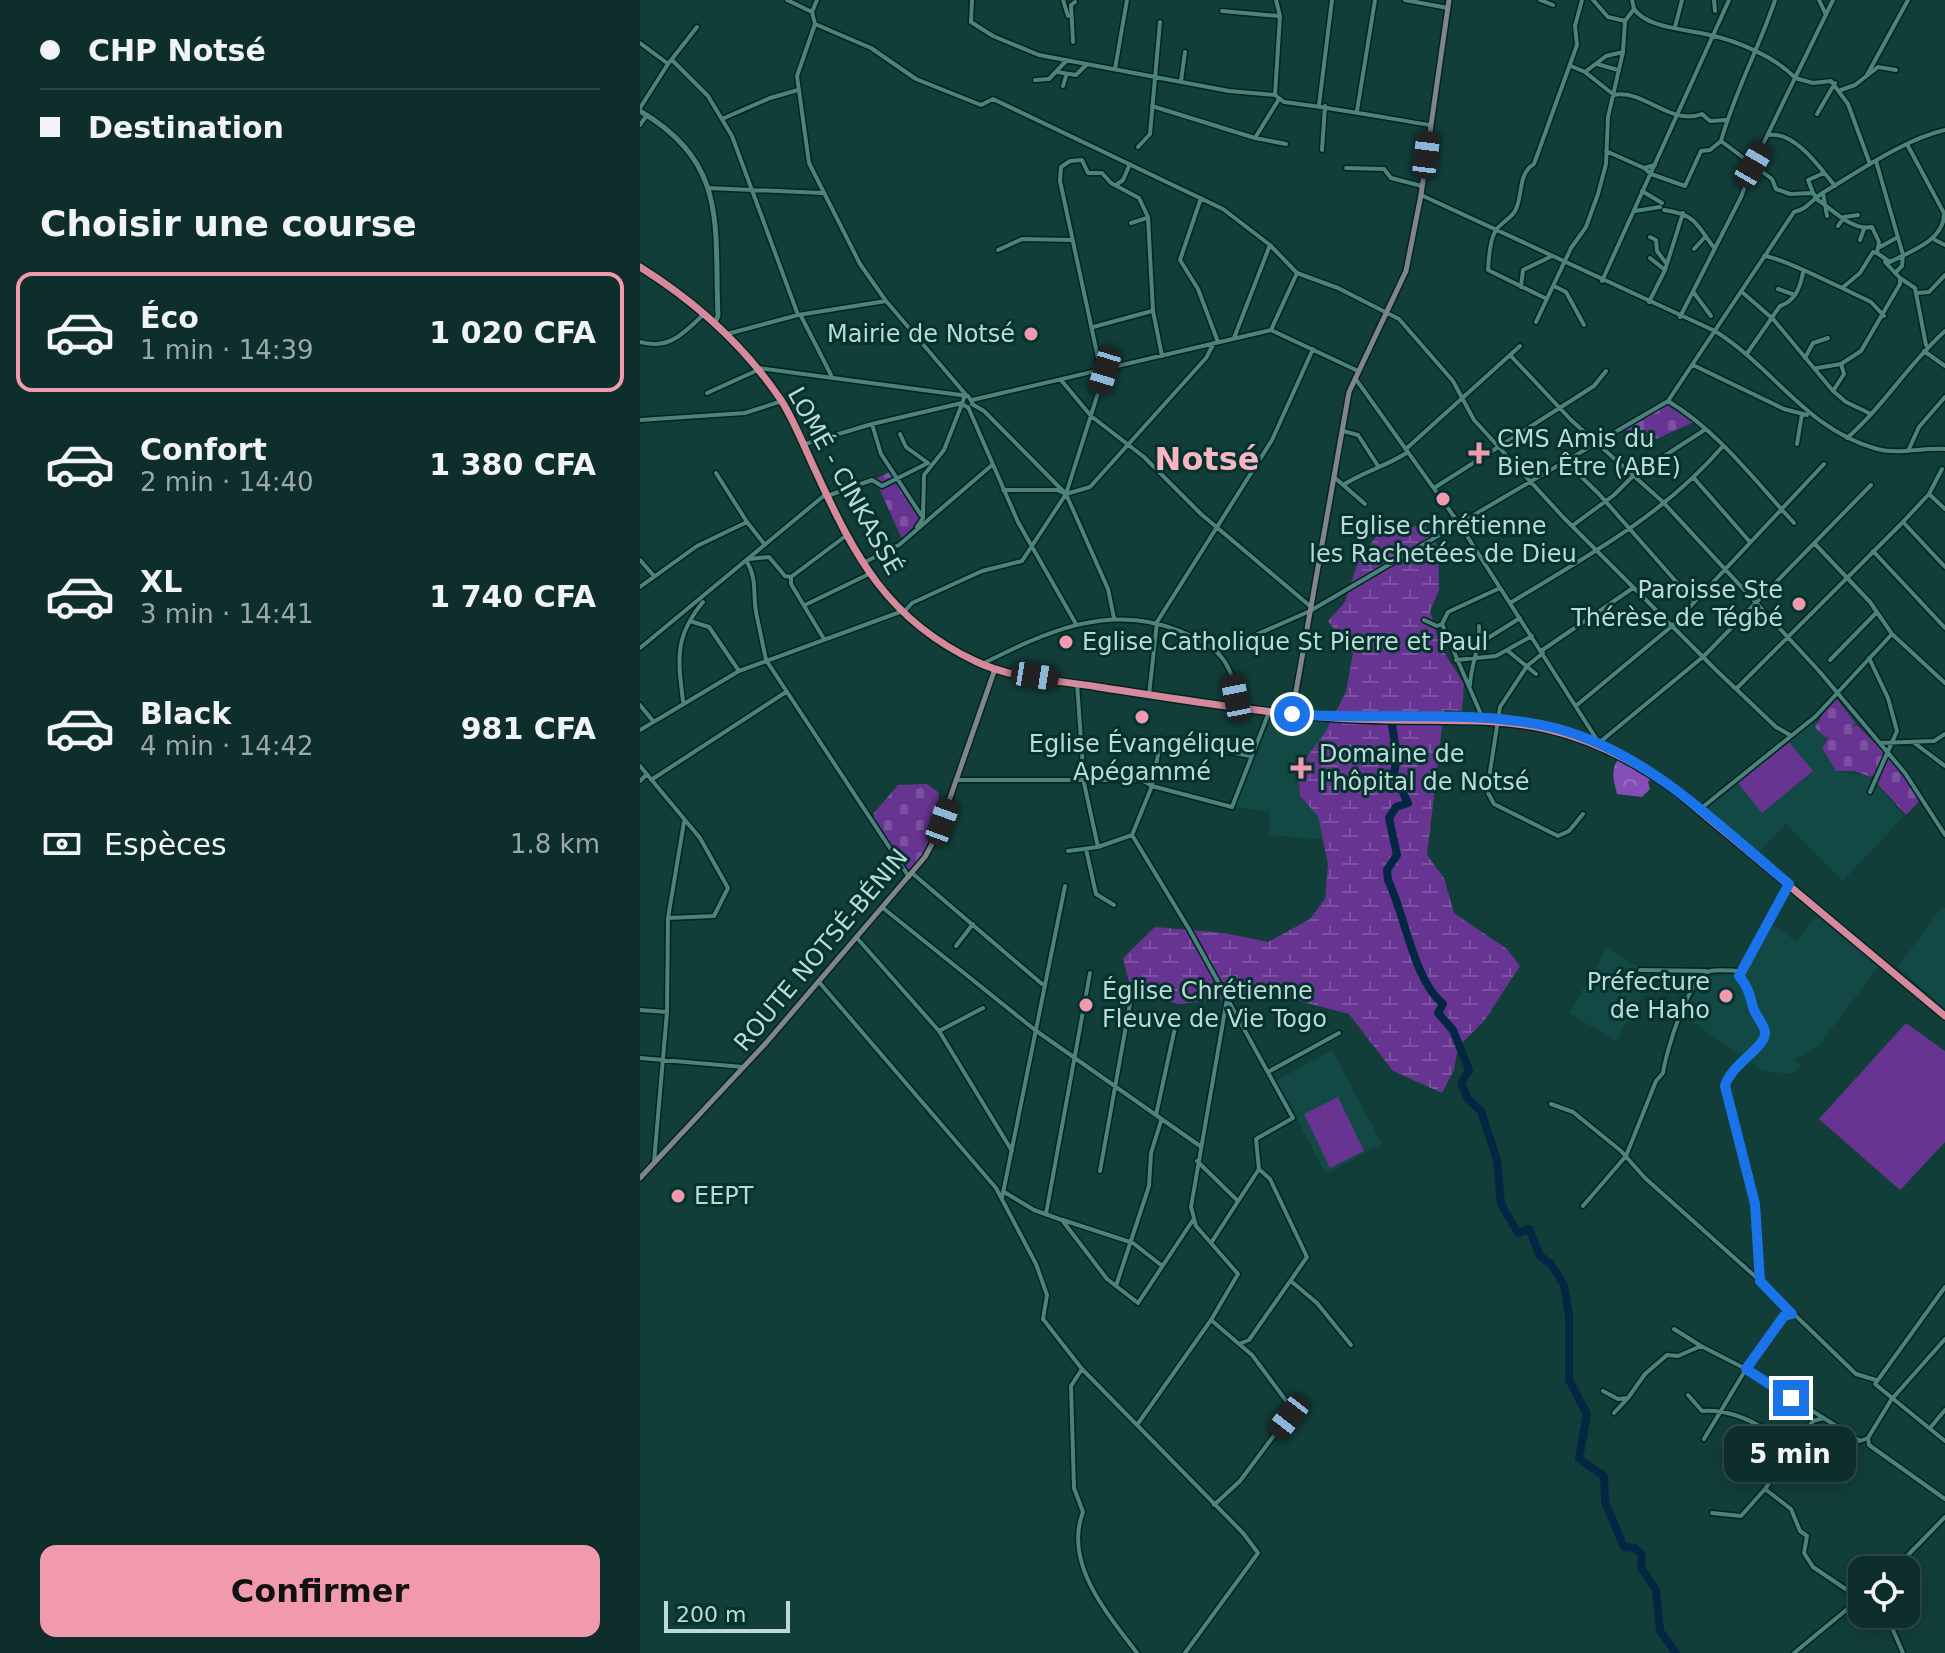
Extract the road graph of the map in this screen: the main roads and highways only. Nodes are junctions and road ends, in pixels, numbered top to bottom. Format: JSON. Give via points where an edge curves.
{"nodes":[{"id":1,"x":1449,"y":0,"type":"edge"},
{"id":2,"x":640,"y":267,"type":"edge"},
{"id":3,"x":995,"y":669,"type":"junction"},
{"id":4,"x":1292,"y":714,"type":"junction"},
{"id":5,"x":1945,"y":1016,"type":"edge"},
{"id":6,"x":640,"y":1178,"type":"edge"}],
"edges":[{"from":1,"to":4,"type":"main road","via":[[1406,271],[1355,373]]},
{"from":2,"to":3,"type":"highway","name":"LOMÉ - CINKASSÉ","via":[[715,322],[782,401],[862,563],[901,613],[937,640]]},
{"from":3,"to":4,"type":"highway","name":"LOMÉ - CINKASSÉ"},
{"from":3,"to":6,"type":"main road","name":"ROUTE NOTSÉ-BÉNIN","via":[[937,835],[911,875],[745,1067]]},
{"from":4,"to":5,"type":"highway","name":"LOMÉ - CINKASSÉ","via":[[1499,719],[1558,729],[1599,744],[1641,766],[1699,810]]}]}
